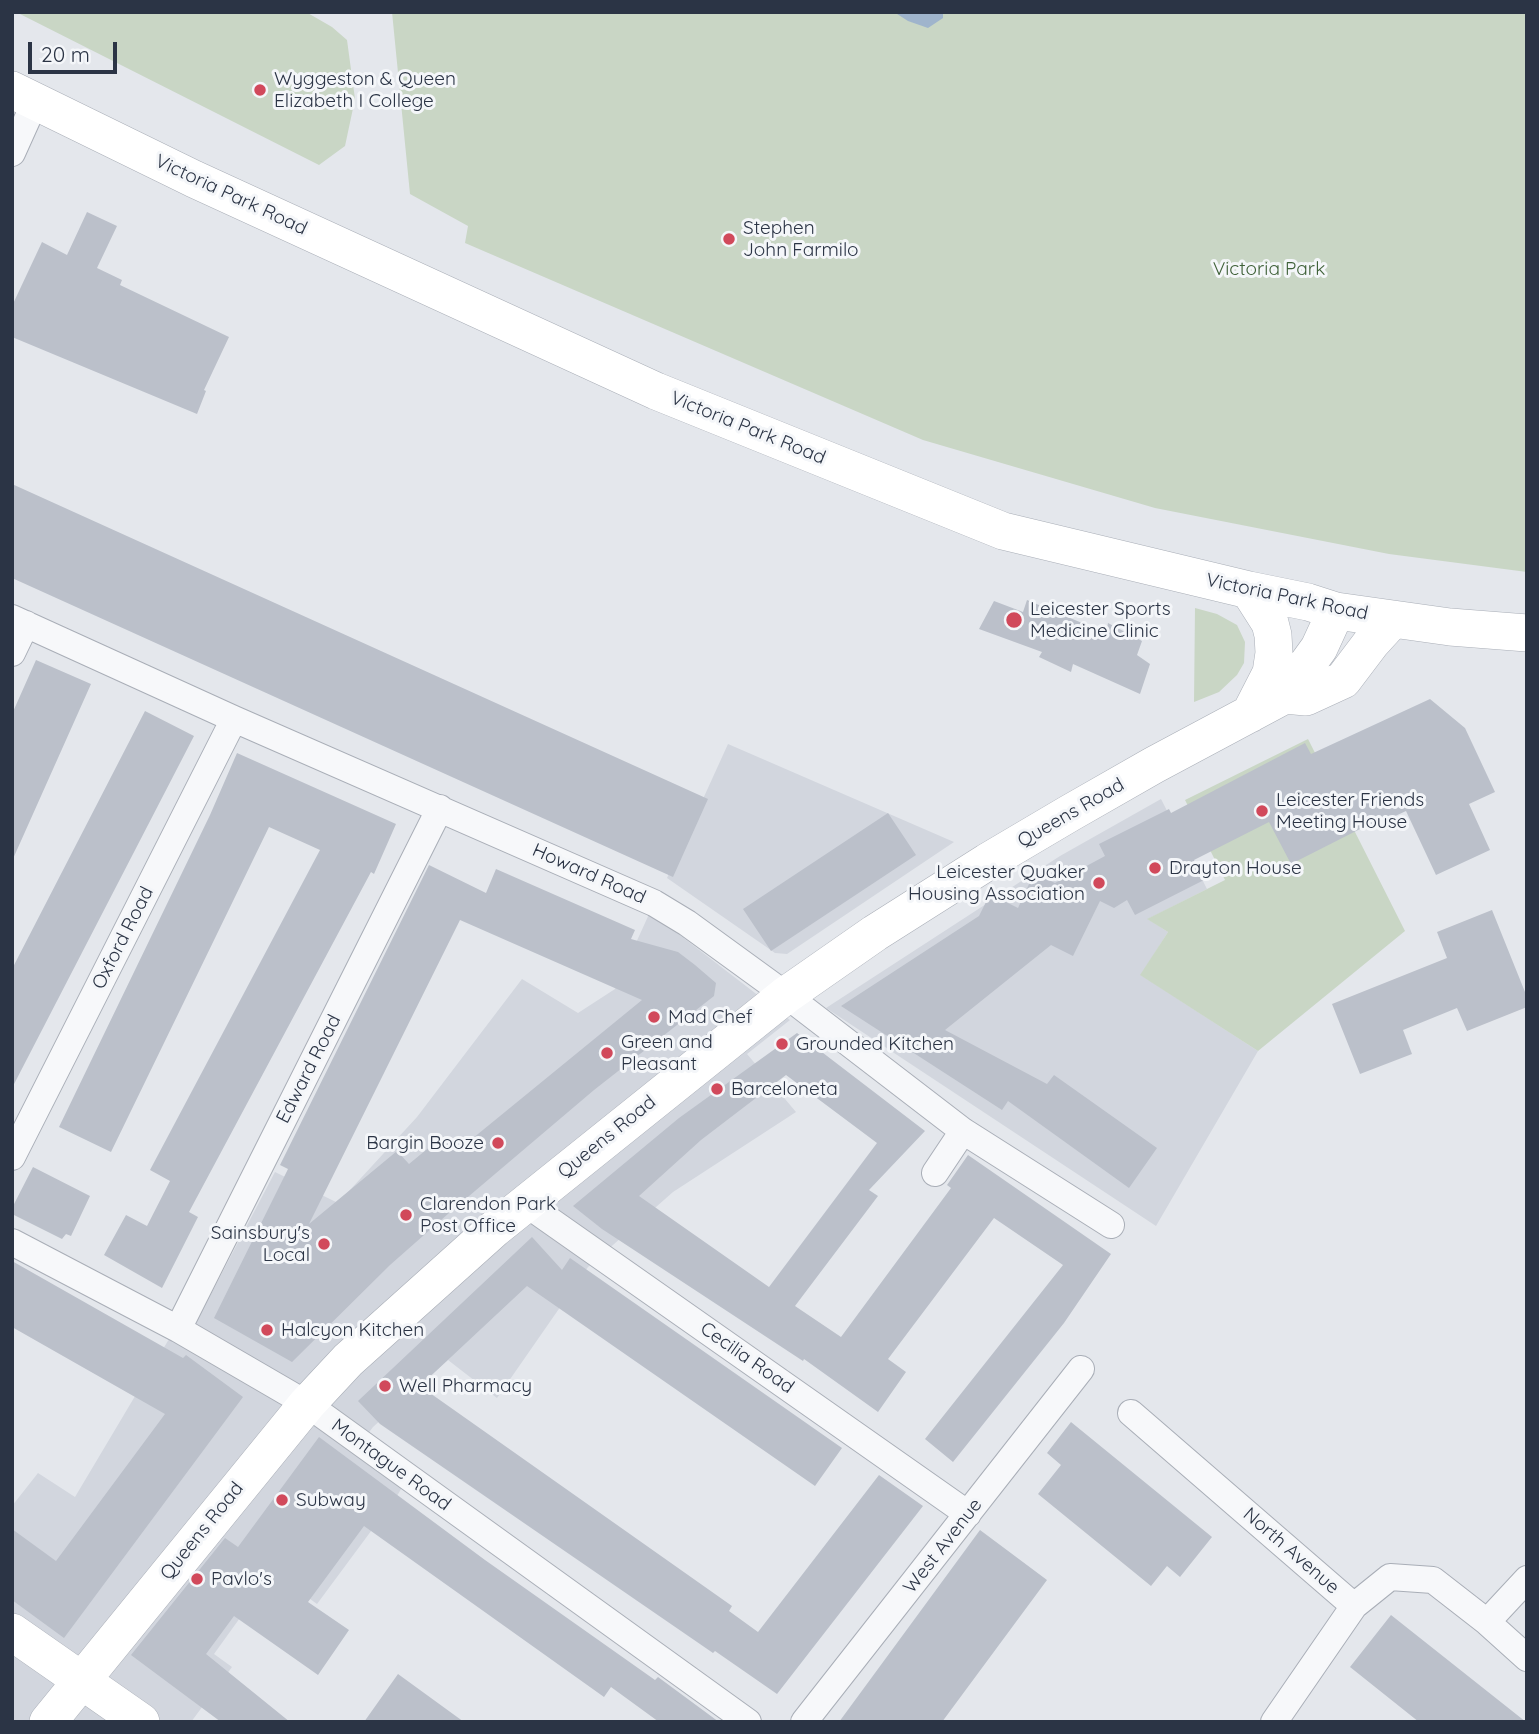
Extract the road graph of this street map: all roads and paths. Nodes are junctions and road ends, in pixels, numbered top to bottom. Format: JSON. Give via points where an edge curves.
{"nodes":[{"id":1,"x":24,"y":96,"type":"edge"},
{"id":2,"x":12,"y":153,"type":"edge"},
{"id":3,"x":1249,"y":590,"type":"junction"},
{"id":4,"x":1336,"y":611,"type":"junction"},
{"id":5,"x":1393,"y":619,"type":"junction"},
{"id":6,"x":19,"y":621,"type":"edge"},
{"id":7,"x":1527,"y":634,"type":"edge"},
{"id":8,"x":12,"y":653,"type":"edge"},
{"id":9,"x":1286,"y":695,"type":"junction"},
{"id":10,"x":1249,"y":715,"type":"junction"},
{"id":11,"x":234,"y":719,"type":"junction"},
{"id":12,"x":440,"y":808,"type":"junction"},
{"id":13,"x":786,"y":995,"type":"junction"},
{"id":14,"x":963,"y":1131,"type":"junction"},
{"id":15,"x":12,"y":1157,"type":"edge"},
{"id":16,"x":935,"y":1173,"type":"dead end"},
{"id":17,"x":525,"y":1203,"type":"junction"},
{"id":18,"x":1111,"y":1225,"type":"dead end"},
{"id":19,"x":12,"y":1242,"type":"edge"},
{"id":20,"x":178,"y":1329,"type":"junction"},
{"id":21,"x":1081,"y":1369,"type":"dead end"},
{"id":22,"x":307,"y":1404,"type":"junction"},
{"id":23,"x":1131,"y":1413,"type":"dead end"},
{"id":24,"x":968,"y":1514,"type":"junction"},
{"id":25,"x":1527,"y":1579,"type":"edge"},
{"id":26,"x":1354,"y":1606,"type":"junction"},
{"id":27,"x":1487,"y":1622,"type":"junction"},
{"id":28,"x":12,"y":1632,"type":"edge"},
{"id":29,"x":1527,"y":1658,"type":"edge"},
{"id":30,"x":80,"y":1679,"type":"junction"},
{"id":31,"x":48,"y":1722,"type":"edge"},
{"id":32,"x":141,"y":1722,"type":"edge"},
{"id":33,"x":748,"y":1722,"type":"edge"},
{"id":34,"x":804,"y":1722,"type":"edge"},
{"id":35,"x":1274,"y":1722,"type":"edge"}],
"edges":[{"from":1,"to":2,"type":"street"},
{"from":1,"to":3,"type":"street","name":"Victoria Park Road","via":[[656,391],[990,526]]},
{"from":3,"to":4,"type":"street","name":"Victoria Park Road"},
{"from":3,"to":10,"type":"street","via":[[1270,623],[1274,653],[1271,673]]},
{"from":4,"to":5,"type":"street","name":"Victoria Park Road"},
{"from":4,"to":9,"type":"street","name":"Queens Road","via":[[1319,648]]},
{"from":5,"to":7,"type":"street","name":"Victoria Park Road"},
{"from":5,"to":9,"type":"street","name":"Queens Road","via":[[1343,680],[1306,697]]},
{"from":6,"to":8,"type":"street"},
{"from":6,"to":11,"type":"street","name":"Howard Road"},
{"from":9,"to":10,"type":"street","name":"Queens Road"},
{"from":10,"to":13,"type":"street","name":"Queens Road","via":[[987,862]]},
{"from":11,"to":12,"type":"street","name":"Howard Road"},
{"from":11,"to":15,"type":"street","name":"Oxford Road"},
{"from":12,"to":13,"type":"street","name":"Howard Road","via":[[654,902]]},
{"from":12,"to":20,"type":"street","name":"Edward Road"},
{"from":13,"to":14,"type":"street","name":"Howard Road"},
{"from":13,"to":17,"type":"street","name":"Queens Road"},
{"from":14,"to":16,"type":"street"},
{"from":14,"to":18,"type":"street","name":"Howard Road"},
{"from":17,"to":22,"type":"street","name":"Queens Road","via":[[348,1360]]},
{"from":17,"to":24,"type":"street","name":"Cecilia Road"},
{"from":19,"to":20,"type":"street","name":"Montague Road"},
{"from":20,"to":22,"type":"street","name":"Montague Road"},
{"from":21,"to":24,"type":"street","name":"West Avenue"},
{"from":22,"to":30,"type":"street","name":"Queens Road"},
{"from":22,"to":33,"type":"street","name":"Montague Road"},
{"from":23,"to":26,"type":"street","name":"North Avenue"},
{"from":24,"to":34,"type":"street","name":"West Avenue"},
{"from":25,"to":27,"type":"street"},
{"from":26,"to":27,"type":"street","name":"North Avenue","via":[[1390,1577],[1433,1580]]},
{"from":26,"to":35,"type":"street"},
{"from":27,"to":29,"type":"street","name":"North Avenue"},
{"from":28,"to":30,"type":"street"},
{"from":30,"to":31,"type":"street","name":"Queens Road"},
{"from":30,"to":32,"type":"street"}]}
